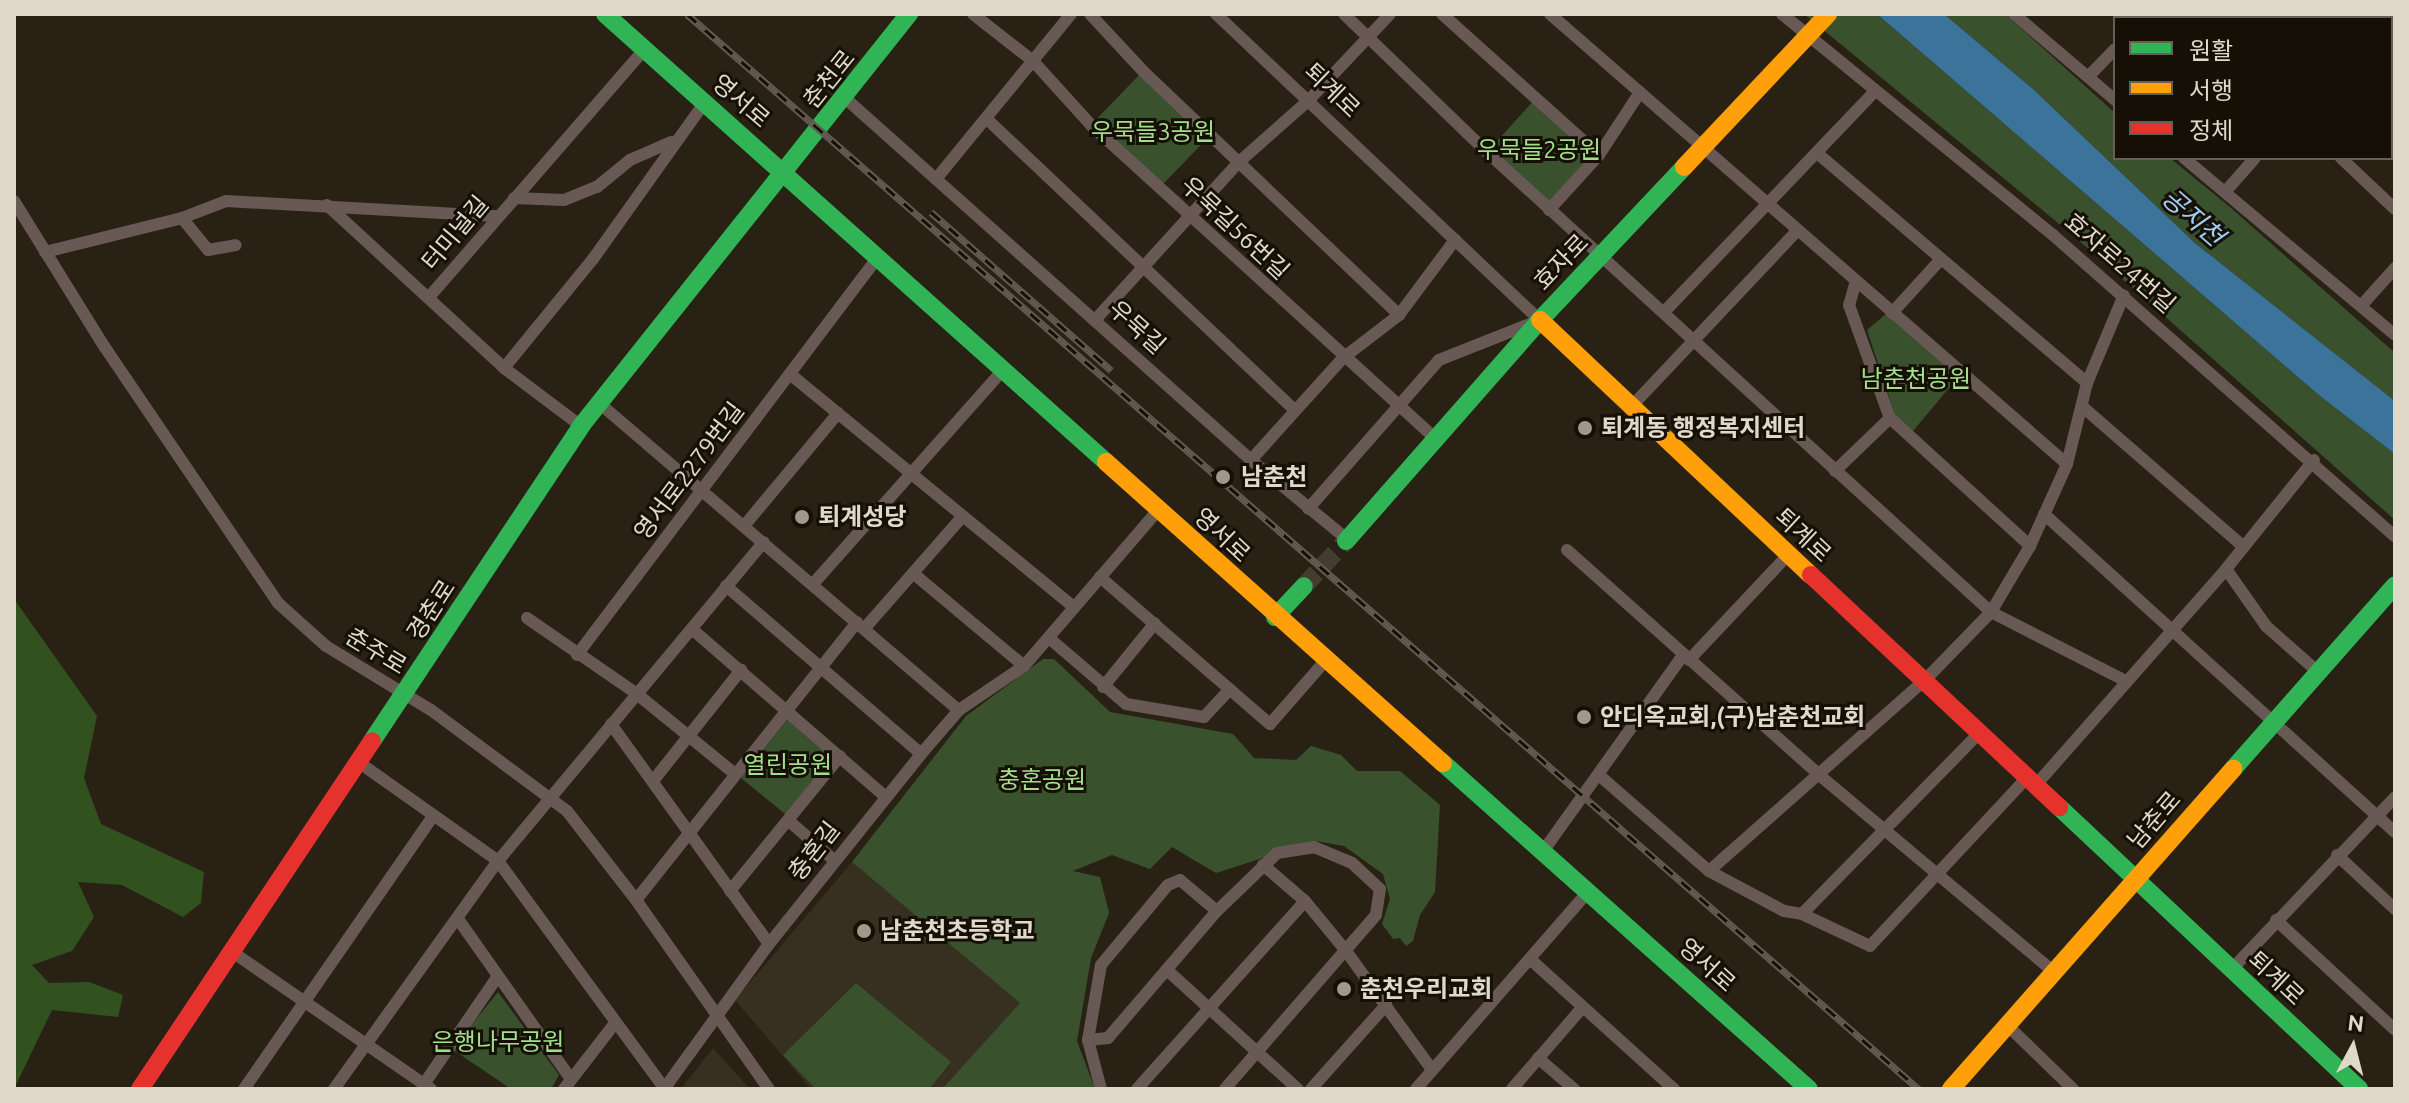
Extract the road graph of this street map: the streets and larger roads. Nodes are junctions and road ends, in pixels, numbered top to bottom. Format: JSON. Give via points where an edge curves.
{"nodes":[{"id":1,"x":605,"y":14,"type":"edge"},
{"id":2,"x":909,"y":14,"type":"edge"},
{"id":3,"x":973,"y":14,"type":"edge"},
{"id":4,"x":1071,"y":14,"type":"edge"},
{"id":5,"x":1090,"y":14,"type":"edge"},
{"id":6,"x":1216,"y":14,"type":"edge"},
{"id":7,"x":1344,"y":14,"type":"edge"},
{"id":8,"x":1390,"y":14,"type":"edge"},
{"id":9,"x":1442,"y":14,"type":"edge"},
{"id":10,"x":1550,"y":14,"type":"edge"},
{"id":11,"x":1782,"y":14,"type":"edge"},
{"id":12,"x":2014,"y":14,"type":"edge"},
{"id":13,"x":1817,"y":24,"type":"edge"},
{"id":14,"x":1368,"y":37,"type":"junction"},
{"id":15,"x":645,"y":49,"type":"junction"},
{"id":16,"x":2113,"y":51,"type":"edge"},
{"id":17,"x":1033,"y":61,"type":"junction"},
{"id":18,"x":2088,"y":77,"type":"junction"},
{"id":19,"x":1875,"y":91,"type":"junction"},
{"id":20,"x":1640,"y":92,"type":"junction"},
{"id":21,"x":845,"y":98,"type":"junction"},
{"id":22,"x":2113,"y":98,"type":"edge"},
{"id":23,"x":1309,"y":100,"type":"junction"},
{"id":24,"x":705,"y":102,"type":"junction"},
{"id":25,"x":989,"y":121,"type":"junction"},
{"id":26,"x":674,"y":141,"type":"junction"},
{"id":27,"x":1705,"y":147,"type":"junction"},
{"id":28,"x":1817,"y":153,"type":"junction"},
{"id":29,"x":1599,"y":155,"type":"junction"},
{"id":30,"x":2186,"y":160,"type":"edge"},
{"id":31,"x":2253,"y":160,"type":"edge"},
{"id":32,"x":2343,"y":160,"type":"edge"},
{"id":33,"x":1239,"y":162,"type":"junction"},
{"id":34,"x":782,"y":172,"type":"junction"},
{"id":35,"x":936,"y":179,"type":"junction"},
{"id":36,"x":2225,"y":192,"type":"junction"},
{"id":37,"x":514,"y":198,"type":"junction"},
{"id":38,"x":14,"y":201,"type":"edge"},
{"id":39,"x":327,"y":205,"type":"junction"},
{"id":40,"x":1765,"y":206,"type":"junction"},
{"id":41,"x":2395,"y":209,"type":"edge"},
{"id":42,"x":1549,"y":210,"type":"junction"},
{"id":43,"x":497,"y":216,"type":"junction"},
{"id":44,"x":1189,"y":216,"type":"junction"},
{"id":45,"x":182,"y":218,"type":"junction"},
{"id":46,"x":1796,"y":232,"type":"junction"},
{"id":47,"x":1455,"y":240,"type":"junction"},
{"id":48,"x":236,"y":245,"type":"dead end"},
{"id":49,"x":45,"y":252,"type":"junction"},
{"id":50,"x":1602,"y":255,"type":"junction"},
{"id":51,"x":878,"y":257,"type":"junction"},
{"id":52,"x":1941,"y":259,"type":"junction"},
{"id":53,"x":2395,"y":268,"type":"edge"},
{"id":54,"x":1143,"y":269,"type":"junction"},
{"id":55,"x":1856,"y":281,"type":"junction"},
{"id":56,"x":2124,"y":295,"type":"junction"},
{"id":57,"x":430,"y":296,"type":"junction"},
{"id":58,"x":2361,"y":306,"type":"junction"},
{"id":59,"x":1665,"y":311,"type":"junction"},
{"id":60,"x":1892,"y":313,"type":"junction"},
{"id":61,"x":1399,"y":315,"type":"junction"},
{"id":62,"x":1096,"y":319,"type":"junction"},
{"id":63,"x":1540,"y":320,"type":"junction"},
{"id":64,"x":2395,"y":335,"type":"edge"},
{"id":65,"x":1694,"y":338,"type":"junction"},
{"id":66,"x":1343,"y":358,"type":"junction"},
{"id":67,"x":504,"y":368,"type":"junction"},
{"id":68,"x":1004,"y":369,"type":"junction"},
{"id":69,"x":790,"y":374,"type":"junction"},
{"id":70,"x":2087,"y":383,"type":"junction"},
{"id":71,"x":599,"y":403,"type":"junction"},
{"id":72,"x":1396,"y":404,"type":"junction"},
{"id":73,"x":1631,"y":407,"type":"junction"},
{"id":74,"x":2084,"y":408,"type":"junction"},
{"id":75,"x":1295,"y":410,"type":"junction"},
{"id":76,"x":838,"y":413,"type":"junction"},
{"id":77,"x":1890,"y":418,"type":"junction"},
{"id":78,"x":581,"y":426,"type":"junction"},
{"id":79,"x":1436,"y":439,"type":"junction"},
{"id":80,"x":1251,"y":460,"type":"junction"},
{"id":81,"x":2314,"y":460,"type":"junction"},
{"id":82,"x":2067,"y":464,"type":"junction"},
{"id":83,"x":1835,"y":471,"type":"junction"},
{"id":84,"x":912,"y":473,"type":"junction"},
{"id":85,"x":703,"y":490,"type":"junction"},
{"id":86,"x":1159,"y":509,"type":"junction"},
{"id":87,"x":1308,"y":509,"type":"junction"},
{"id":88,"x":2044,"y":514,"type":"junction"},
{"id":89,"x":963,"y":516,"type":"junction"},
{"id":90,"x":744,"y":526,"type":"junction"},
{"id":91,"x":2395,"y":536,"type":"edge"},
{"id":92,"x":1347,"y":540,"type":"joint"},
{"id":93,"x":764,"y":542,"type":"junction"},
{"id":94,"x":2030,"y":546,"type":"junction"},
{"id":95,"x":2243,"y":546,"type":"junction"},
{"id":96,"x":1567,"y":550,"type":"dead end"},
{"id":97,"x":1789,"y":554,"type":"junction"},
{"id":98,"x":2226,"y":569,"type":"junction"},
{"id":99,"x":914,"y":574,"type":"junction"},
{"id":100,"x":1100,"y":577,"type":"junction"},
{"id":101,"x":813,"y":584,"type":"junction"},
{"id":102,"x":2395,"y":585,"type":"edge"},
{"id":103,"x":726,"y":586,"type":"junction"},
{"id":104,"x":1304,"y":586,"type":"tunnel mouth"},
{"id":105,"x":1074,"y":607,"type":"junction"},
{"id":106,"x":1991,"y":612,"type":"junction"},
{"id":107,"x":1275,"y":617,"type":"junction"},
{"id":108,"x":527,"y":618,"type":"dead end"},
{"id":109,"x":1155,"y":623,"type":"junction"},
{"id":110,"x":861,"y":626,"type":"junction"},
{"id":111,"x":2173,"y":626,"type":"junction"},
{"id":112,"x":693,"y":630,"type":"junction"},
{"id":113,"x":1049,"y":638,"type":"junction"},
{"id":114,"x":577,"y":655,"type":"junction"},
{"id":115,"x":1686,"y":658,"type":"junction"},
{"id":116,"x":1326,"y":660,"type":"junction"},
{"id":117,"x":1024,"y":666,"type":"junction"},
{"id":118,"x":820,"y":668,"type":"junction"},
{"id":119,"x":741,"y":670,"type":"junction"},
{"id":120,"x":2317,"y":671,"type":"junction"},
{"id":121,"x":2126,"y":681,"type":"junction"},
{"id":122,"x":1923,"y":682,"type":"junction"},
{"id":123,"x":1103,"y":687,"type":"junction"},
{"id":124,"x":1230,"y":689,"type":"junction"},
{"id":125,"x":403,"y":693,"type":"junction"},
{"id":126,"x":637,"y":694,"type":"junction"},
{"id":127,"x":959,"y":710,"type":"junction"},
{"id":128,"x":786,"y":712,"type":"junction"},
{"id":129,"x":2274,"y":720,"type":"junction"},
{"id":130,"x":611,"y":724,"type":"junction"},
{"id":131,"x":1977,"y":735,"type":"junction"},
{"id":132,"x":686,"y":738,"type":"junction"},
{"id":133,"x":921,"y":754,"type":"junction"},
{"id":134,"x":840,"y":756,"type":"junction"},
{"id":135,"x":357,"y":761,"type":"junction"},
{"id":136,"x":735,"y":774,"type":"junction"},
{"id":137,"x":1818,"y":774,"type":"junction"},
{"id":138,"x":1600,"y":776,"type":"junction"},
{"id":139,"x":653,"y":781,"type":"junction"},
{"id":140,"x":2030,"y":783,"type":"junction"},
{"id":141,"x":886,"y":797,"type":"junction"},
{"id":142,"x":2395,"y":797,"type":"edge"},
{"id":143,"x":553,"y":798,"type":"junction"},
{"id":144,"x":433,"y":816,"type":"junction"},
{"id":145,"x":2377,"y":816,"type":"junction"},
{"id":146,"x":789,"y":821,"type":"junction"},
{"id":147,"x":1885,"y":831,"type":"junction"},
{"id":148,"x":2395,"y":832,"type":"edge"},
{"id":149,"x":688,"y":834,"type":"junction"},
{"id":150,"x":1544,"y":850,"type":"junction"},
{"id":151,"x":2337,"y":855,"type":"junction"},
{"id":152,"x":498,"y":861,"type":"junction"},
{"id":153,"x":835,"y":861,"type":"junction"},
{"id":154,"x":1263,"y":865,"type":"junction"},
{"id":155,"x":1709,"y":871,"type":"junction"},
{"id":156,"x":1937,"y":873,"type":"junction"},
{"id":157,"x":2134,"y":880,"type":"junction"},
{"id":158,"x":730,"y":891,"type":"junction"},
{"id":159,"x":1589,"y":891,"type":"junction"},
{"id":160,"x":636,"y":900,"type":"junction"},
{"id":161,"x":1305,"y":901,"type":"junction"},
{"id":162,"x":2395,"y":909,"type":"edge"},
{"id":163,"x":1217,"y":911,"type":"junction"},
{"id":164,"x":1802,"y":914,"type":"junction"},
{"id":165,"x":458,"y":919,"type":"junction"},
{"id":166,"x":2276,"y":920,"type":"junction"},
{"id":167,"x":769,"y":944,"type":"junction"},
{"id":168,"x":231,"y":951,"type":"junction"},
{"id":169,"x":1346,"y":951,"type":"junction"},
{"id":170,"x":1530,"y":959,"type":"junction"},
{"id":171,"x":1167,"y":970,"type":"junction"},
{"id":172,"x":2231,"y":970,"type":"junction"},
{"id":173,"x":2055,"y":973,"type":"junction"},
{"id":174,"x":498,"y":976,"type":"junction"},
{"id":175,"x":303,"y":999,"type":"junction"},
{"id":176,"x":1386,"y":1005,"type":"junction"},
{"id":177,"x":1207,"y":1009,"type":"junction"},
{"id":178,"x":1581,"y":1009,"type":"junction"},
{"id":179,"x":715,"y":1016,"type":"junction"},
{"id":180,"x":615,"y":1023,"type":"junction"},
{"id":181,"x":2008,"y":1026,"type":"junction"},
{"id":182,"x":2395,"y":1030,"type":"edge"},
{"id":183,"x":1088,"y":1040,"type":"junction"},
{"id":184,"x":368,"y":1042,"type":"junction"},
{"id":185,"x":1256,"y":1054,"type":"junction"},
{"id":186,"x":1538,"y":1058,"type":"junction"},
{"id":187,"x":1786,"y":1068,"type":"junction"},
{"id":188,"x":1432,"y":1070,"type":"junction"},
{"id":189,"x":567,"y":1084,"type":"edge"},
{"id":190,"x":428,"y":1087,"type":"edge"},
{"id":191,"x":140,"y":1089,"type":"edge"},
{"id":192,"x":244,"y":1089,"type":"edge"},
{"id":193,"x":334,"y":1089,"type":"edge"},
{"id":194,"x":664,"y":1089,"type":"edge"},
{"id":195,"x":769,"y":1089,"type":"edge"},
{"id":196,"x":1101,"y":1089,"type":"edge"},
{"id":197,"x":1137,"y":1089,"type":"edge"},
{"id":198,"x":1225,"y":1089,"type":"edge"},
{"id":199,"x":1298,"y":1089,"type":"edge"},
{"id":200,"x":1311,"y":1089,"type":"edge"},
{"id":201,"x":1416,"y":1089,"type":"edge"},
{"id":202,"x":1512,"y":1089,"type":"edge"},
{"id":203,"x":1574,"y":1089,"type":"edge"},
{"id":204,"x":1674,"y":1089,"type":"edge"},
{"id":205,"x":1799,"y":1089,"type":"edge"},
{"id":206,"x":1809,"y":1089,"type":"edge"},
{"id":207,"x":1951,"y":1089,"type":"edge"},
{"id":208,"x":2073,"y":1089,"type":"edge"},
{"id":209,"x":2359,"y":1089,"type":"edge"}],
"edges":[{"from":1,"to":15,"type":"street","name":"영서로"},
{"from":2,"to":21,"type":"street","name":"춘천로"},
{"from":3,"to":17,"type":"street","name":"우묵길56번길"},
{"from":4,"to":17,"type":"street"},
{"from":5,"to":33,"type":"street"},
{"from":6,"to":23,"type":"street","name":"퇴계로"},
{"from":7,"to":14,"type":"street"},
{"from":8,"to":14,"type":"street"},
{"from":9,"to":29,"type":"street"},
{"from":10,"to":20,"type":"street"},
{"from":11,"to":13,"type":"street","name":"효자로24번길"},
{"from":12,"to":18,"type":"street"},
{"from":13,"to":19,"type":"street","name":"효자로24번길"},
{"from":13,"to":27,"type":"street","name":"효자로"},
{"from":14,"to":23,"type":"street"},
{"from":14,"to":42,"type":"street"},
{"from":15,"to":24,"type":"street","name":"영서로"},
{"from":15,"to":37,"type":"street","name":"터미널길"},
{"from":16,"to":18,"type":"street"},
{"from":17,"to":25,"type":"street"},
{"from":17,"to":44,"type":"street","name":"우묵길56번길","via":[[1092,126]]},
{"from":18,"to":22,"type":"street"},
{"from":19,"to":28,"type":"street"},
{"from":19,"to":56,"type":"street","name":"효자로24번길"},
{"from":20,"to":27,"type":"street"},
{"from":20,"to":29,"type":"street"},
{"from":21,"to":34,"type":"street","name":"춘천로"},
{"from":21,"to":35,"type":"street","name":"우묵길"},
{"from":23,"to":33,"type":"street"},
{"from":23,"to":47,"type":"street","name":"퇴계로"},
{"from":24,"to":26,"type":"street"},
{"from":24,"to":34,"type":"street","name":"영서로"},
{"from":25,"to":35,"type":"street"},
{"from":25,"to":54,"type":"street"},
{"from":26,"to":37,"type":"street","via":[[630,160],[597,187],[564,200]]},
{"from":26,"to":67,"type":"street","via":[[593,259]]},
{"from":27,"to":40,"type":"street"},
{"from":27,"to":50,"type":"street","name":"효자로"},
{"from":28,"to":40,"type":"street"},
{"from":28,"to":52,"type":"street"},
{"from":29,"to":42,"type":"street"},
{"from":30,"to":36,"type":"street"},
{"from":31,"to":36,"type":"street"},
{"from":32,"to":41,"type":"street"},
{"from":33,"to":44,"type":"street"},
{"from":33,"to":61,"type":"street"},
{"from":34,"to":51,"type":"street","name":"영서로"},
{"from":34,"to":71,"type":"street","name":"경춘로"},
{"from":35,"to":62,"type":"street","name":"우묵길"},
{"from":36,"to":58,"type":"street"},
{"from":37,"to":43,"type":"street","name":"터미널길"},
{"from":38,"to":49,"type":"street","name":"춘주로"},
{"from":39,"to":43,"type":"street"},
{"from":39,"to":45,"type":"street","via":[[226,201]]},
{"from":39,"to":57,"type":"street"},
{"from":40,"to":46,"type":"street"},
{"from":40,"to":59,"type":"street"},
{"from":42,"to":50,"type":"street"},
{"from":43,"to":57,"type":"street","name":"터미널길"},
{"from":44,"to":54,"type":"street"},
{"from":44,"to":66,"type":"street","name":"우묵길56번길"},
{"from":45,"to":48,"type":"street","via":[[208,250]]},
{"from":45,"to":49,"type":"street"},
{"from":46,"to":55,"type":"street"},
{"from":46,"to":65,"type":"street"},
{"from":47,"to":61,"type":"street"},
{"from":47,"to":63,"type":"street","name":"퇴계로"},
{"from":49,"to":125,"type":"street","name":"춘주로","via":[[278,603],[326,646]]},
{"from":50,"to":59,"type":"street"},
{"from":50,"to":63,"type":"street","name":"효자로"},
{"from":51,"to":68,"type":"street","name":"영서로"},
{"from":51,"to":69,"type":"street","name":"영서로2279번길"},
{"from":52,"to":60,"type":"street"},
{"from":52,"to":70,"type":"street"},
{"from":53,"to":58,"type":"street"},
{"from":54,"to":62,"type":"street"},
{"from":54,"to":75,"type":"street"},
{"from":55,"to":60,"type":"street"},
{"from":55,"to":77,"type":"street","via":[[1849,305]]},
{"from":56,"to":70,"type":"street"},
{"from":56,"to":81,"type":"street","name":"효자로24번길"},
{"from":57,"to":67,"type":"street","name":"터미널길"},
{"from":58,"to":64,"type":"street"},
{"from":59,"to":65,"type":"street"},
{"from":60,"to":82,"type":"street"},
{"from":61,"to":66,"type":"street"},
{"from":62,"to":80,"type":"street","name":"우묵길"},
{"from":63,"to":72,"type":"street","via":[[1439,360]]},
{"from":63,"to":73,"type":"street","name":"퇴계로"},
{"from":63,"to":79,"type":"street","name":"효자로"},
{"from":65,"to":73,"type":"street"},
{"from":65,"to":83,"type":"street"},
{"from":66,"to":72,"type":"street","name":"우묵길56번길"},
{"from":66,"to":75,"type":"street"},
{"from":67,"to":78,"type":"street","name":"터미널길"},
{"from":68,"to":84,"type":"street"},
{"from":68,"to":86,"type":"street","name":"영서로"},
{"from":69,"to":76,"type":"street"},
{"from":69,"to":85,"type":"street","name":"영서로2279번길"},
{"from":70,"to":74,"type":"street"},
{"from":71,"to":78,"type":"street","name":"경춘로"},
{"from":71,"to":85,"type":"street"},
{"from":72,"to":79,"type":"street","name":"우묵길56번길"},
{"from":72,"to":87,"type":"street"},
{"from":73,"to":97,"type":"street","name":"퇴계로"},
{"from":74,"to":82,"type":"street"},
{"from":74,"to":95,"type":"street"},
{"from":75,"to":80,"type":"street"},
{"from":76,"to":84,"type":"street"},
{"from":76,"to":90,"type":"street"},
{"from":77,"to":83,"type":"street"},
{"from":77,"to":94,"type":"street"},
{"from":78,"to":125,"type":"street","name":"경춘로"},
{"from":79,"to":92,"type":"street","name":"효자로"},
{"from":80,"to":87,"type":"street","name":"우묵길"},
{"from":81,"to":91,"type":"street","name":"효자로24번길"},
{"from":81,"to":95,"type":"street"},
{"from":82,"to":88,"type":"street"},
{"from":83,"to":106,"type":"street"},
{"from":84,"to":89,"type":"street"},
{"from":84,"to":101,"type":"street"},
{"from":85,"to":90,"type":"street"},
{"from":85,"to":114,"type":"street","name":"영서로2279번길"},
{"from":86,"to":100,"type":"street","name":"충혼길"},
{"from":86,"to":107,"type":"street","name":"영서로"},
{"from":87,"to":92,"type":"street","name":"우묵길"},
{"from":88,"to":94,"type":"street"},
{"from":88,"to":111,"type":"street"},
{"from":89,"to":99,"type":"street"},
{"from":89,"to":105,"type":"street"},
{"from":90,"to":93,"type":"street"},
{"from":93,"to":101,"type":"street"},
{"from":93,"to":103,"type":"street"},
{"from":94,"to":106,"type":"street"},
{"from":95,"to":98,"type":"street"},
{"from":96,"to":115,"type":"street"},
{"from":97,"to":115,"type":"street"},
{"from":97,"to":122,"type":"street","name":"퇴계로"},
{"from":98,"to":111,"type":"street"},
{"from":98,"to":120,"type":"street","via":[[2266,626]]},
{"from":99,"to":110,"type":"street"},
{"from":99,"to":117,"type":"street"},
{"from":100,"to":105,"type":"street","name":"충혼길"},
{"from":100,"to":109,"type":"street"},
{"from":101,"to":110,"type":"street"},
{"from":102,"to":120,"type":"street","name":"남춘로"},
{"from":103,"to":112,"type":"street"},
{"from":103,"to":118,"type":"street"},
{"from":104,"to":107,"type":"street"},
{"from":105,"to":113,"type":"street","name":"충혼길"},
{"from":106,"to":121,"type":"street"},
{"from":106,"to":122,"type":"street"},
{"from":107,"to":116,"type":"street","name":"영서로"},
{"from":108,"to":114,"type":"street"},
{"from":109,"to":123,"type":"street"},
{"from":109,"to":124,"type":"street"},
{"from":110,"to":118,"type":"street"},
{"from":110,"to":127,"type":"street"},
{"from":111,"to":121,"type":"street"},
{"from":111,"to":129,"type":"street"},
{"from":112,"to":119,"type":"street"},
{"from":112,"to":126,"type":"street"},
{"from":113,"to":117,"type":"street","name":"충혼길"},
{"from":113,"to":123,"type":"street"},
{"from":114,"to":126,"type":"street"},
{"from":115,"to":137,"type":"street"},
{"from":115,"to":138,"type":"street"},
{"from":116,"to":124,"type":"street","via":[[1270,724]]},
{"from":116,"to":150,"type":"street","name":"영서로"},
{"from":117,"to":127,"type":"street","name":"충혼길"},
{"from":118,"to":128,"type":"street"},
{"from":118,"to":133,"type":"street"},
{"from":119,"to":128,"type":"street"},
{"from":119,"to":132,"type":"street"},
{"from":120,"to":129,"type":"street","name":"남춘로"},
{"from":121,"to":140,"type":"street"},
{"from":122,"to":131,"type":"street","name":"퇴계로"},
{"from":122,"to":137,"type":"street"},
{"from":123,"to":124,"type":"street","via":[[1126,704],[1204,717]]},
{"from":125,"to":135,"type":"street","name":"경춘로"},
{"from":125,"to":143,"type":"street","name":"춘주로"},
{"from":126,"to":130,"type":"street"},
{"from":126,"to":132,"type":"street"},
{"from":127,"to":133,"type":"street","name":"충혼길"},
{"from":128,"to":134,"type":"street"},
{"from":128,"to":136,"type":"street"},
{"from":129,"to":145,"type":"street"},
{"from":129,"to":157,"type":"street","name":"남춘로"},
{"from":130,"to":139,"type":"street"},
{"from":130,"to":143,"type":"street"},
{"from":131,"to":140,"type":"street","name":"퇴계로"},
{"from":131,"to":147,"type":"street"},
{"from":132,"to":136,"type":"street"},
{"from":132,"to":139,"type":"street"},
{"from":133,"to":141,"type":"street","name":"충혼길"},
{"from":134,"to":141,"type":"street"},
{"from":134,"to":146,"type":"street"},
{"from":135,"to":144,"type":"street"},
{"from":135,"to":168,"type":"street","name":"경춘로"},
{"from":136,"to":149,"type":"street"},
{"from":137,"to":147,"type":"street"},
{"from":137,"to":155,"type":"street"},
{"from":138,"to":150,"type":"street"},
{"from":138,"to":155,"type":"street"},
{"from":139,"to":149,"type":"street"},
{"from":140,"to":156,"type":"street"},
{"from":140,"to":157,"type":"street","name":"퇴계로"},
{"from":141,"to":153,"type":"street","name":"충혼길"},
{"from":142,"to":145,"type":"street"},
{"from":143,"to":152,"type":"street"},
{"from":143,"to":160,"type":"street","name":"춘주로"},
{"from":144,"to":152,"type":"street"},
{"from":144,"to":175,"type":"street"},
{"from":145,"to":148,"type":"street"},
{"from":145,"to":151,"type":"street"},
{"from":146,"to":153,"type":"street"},
{"from":146,"to":158,"type":"street"},
{"from":147,"to":156,"type":"street"},
{"from":147,"to":164,"type":"street"},
{"from":149,"to":158,"type":"street"},
{"from":149,"to":160,"type":"street"},
{"from":150,"to":159,"type":"street","name":"영서로"},
{"from":151,"to":162,"type":"street"},
{"from":151,"to":166,"type":"street"},
{"from":152,"to":165,"type":"street"},
{"from":152,"to":180,"type":"street"},
{"from":153,"to":167,"type":"street","name":"충혼길"},
{"from":154,"to":161,"type":"street"},
{"from":154,"to":163,"type":"street"},
{"from":154,"to":169,"type":"street","via":[[1277,853],[1314,847],[1352,863],[1380,889],[1376,915]]},
{"from":155,"to":164,"type":"street","via":[[1784,911]]},
{"from":156,"to":164,"type":"street","via":[[1870,946]]},
{"from":156,"to":173,"type":"street"},
{"from":157,"to":172,"type":"street","name":"퇴계로"},
{"from":157,"to":173,"type":"street","name":"남춘로"},
{"from":158,"to":167,"type":"street"},
{"from":159,"to":170,"type":"street"},
{"from":159,"to":187,"type":"street","name":"영서로"},
{"from":160,"to":179,"type":"street","name":"춘주로"},
{"from":161,"to":169,"type":"street"},
{"from":161,"to":177,"type":"street"},
{"from":163,"to":171,"type":"street"},
{"from":163,"to":183,"type":"street","via":[[1180,880],[1168,885],[1101,965]]},
{"from":165,"to":174,"type":"street"},
{"from":165,"to":184,"type":"street"},
{"from":166,"to":172,"type":"street"},
{"from":166,"to":182,"type":"street"},
{"from":167,"to":179,"type":"street","name":"충혼길"},
{"from":168,"to":175,"type":"street"},
{"from":168,"to":191,"type":"street","name":"경춘로"},
{"from":169,"to":176,"type":"street"},
{"from":169,"to":185,"type":"street"},
{"from":170,"to":178,"type":"street"},
{"from":170,"to":188,"type":"street"},
{"from":171,"to":177,"type":"street"},
{"from":171,"to":183,"type":"street","via":[[1108,1038]]},
{"from":172,"to":209,"type":"street","name":"퇴계로"},
{"from":173,"to":181,"type":"street","name":"남춘로"},
{"from":174,"to":189,"type":"street"},
{"from":174,"to":190,"type":"street"},
{"from":175,"to":184,"type":"street"},
{"from":175,"to":192,"type":"street"},
{"from":176,"to":188,"type":"street"},
{"from":176,"to":200,"type":"street"},
{"from":177,"to":185,"type":"street"},
{"from":177,"to":197,"type":"street"},
{"from":178,"to":186,"type":"street"},
{"from":178,"to":204,"type":"street"},
{"from":179,"to":194,"type":"street","name":"충혼길"},
{"from":179,"to":195,"type":"street","name":"춘주로"},
{"from":180,"to":189,"type":"street"},
{"from":180,"to":194,"type":"street"},
{"from":181,"to":207,"type":"street","name":"남춘로"},
{"from":181,"to":208,"type":"street"},
{"from":183,"to":196,"type":"street"},
{"from":184,"to":190,"type":"street"},
{"from":184,"to":193,"type":"street"},
{"from":185,"to":198,"type":"street"},
{"from":185,"to":199,"type":"street"},
{"from":186,"to":202,"type":"street"},
{"from":186,"to":203,"type":"street"},
{"from":187,"to":205,"type":"street"},
{"from":187,"to":206,"type":"street","name":"영서로"},
{"from":188,"to":201,"type":"street"}]}
